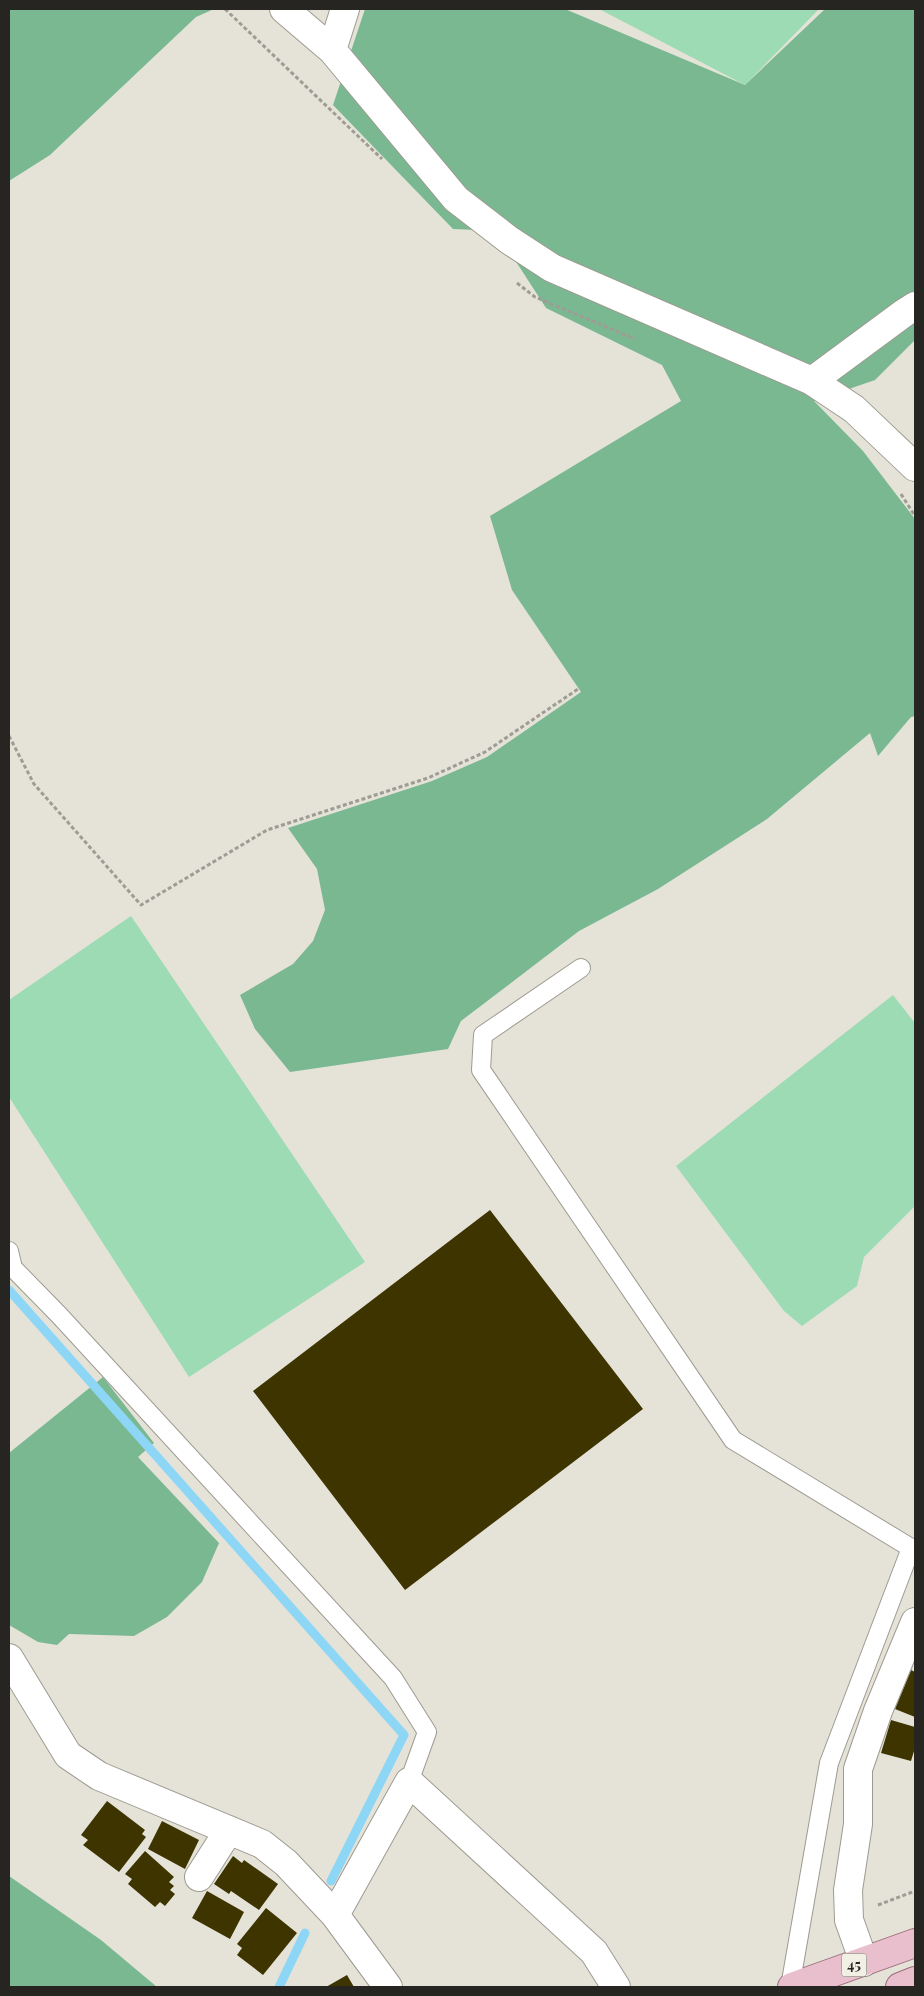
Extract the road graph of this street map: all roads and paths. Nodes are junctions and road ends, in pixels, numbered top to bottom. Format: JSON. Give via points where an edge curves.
{"nodes":[{"id":1,"x":284,"y":9,"type":"edge"},
{"id":2,"x":345,"y":9,"type":"edge"},
{"id":3,"x":332,"y":50,"type":"junction"},
{"id":4,"x":915,"y":306,"type":"edge"},
{"id":5,"x":812,"y":381,"type":"junction"},
{"id":6,"x":915,"y":467,"type":"edge"},
{"id":7,"x":578,"y":688,"type":"dead end"},
{"id":8,"x":9,"y":736,"type":"edge"},
{"id":9,"x":581,"y":968,"type":"dead end"},
{"id":10,"x":9,"y":1251,"type":"edge"},
{"id":11,"x":915,"y":1622,"type":"edge"},
{"id":12,"x":910,"y":1651,"type":"edge"},
{"id":13,"x":9,"y":1658,"type":"edge"},
{"id":14,"x":409,"y":1782,"type":"junction"},
{"id":15,"x":229,"y":1830,"type":"junction"},
{"id":16,"x":199,"y":1877,"type":"dead end"},
{"id":17,"x":915,"y":1891,"type":"edge"},
{"id":18,"x":335,"y":1915,"type":"junction"},
{"id":19,"x":849,"y":1916,"type":"junction"},
{"id":20,"x":915,"y":1943,"type":"edge"},
{"id":21,"x":864,"y":1962,"type":"junction"},
{"id":22,"x":915,"y":1981,"type":"edge"},
{"id":23,"x":388,"y":1987,"type":"edge"},
{"id":24,"x":616,"y":1987,"type":"edge"},
{"id":25,"x":791,"y":1987,"type":"edge"},
{"id":26,"x":900,"y":1987,"type":"edge"}],
"edges":[{"from":1,"to":3,"type":"street"},
{"from":2,"to":3,"type":"street"},
{"from":3,"to":5,"type":"street","via":[[456,199],[509,240],[552,268]]},
{"from":4,"to":5,"type":"street"},
{"from":5,"to":6,"type":"street","via":[[854,409]]},
{"from":7,"to":8,"type":"path","via":[[486,752],[428,778],[267,830],[142,904],[34,784]]},
{"from":9,"to":25,"type":"lane","via":[[483,1035],[481,1070],[733,1440],[912,1548],[829,1763]]},
{"from":10,"to":14,"type":"lane","via":[[13,1268],[393,1678],[427,1732]]},
{"from":11,"to":12,"type":"street"},
{"from":12,"to":19,"type":"street","via":[[878,1711],[858,1769],[858,1824],[848,1890]]},
{"from":13,"to":15,"type":"street","via":[[68,1755],[99,1776]]},
{"from":14,"to":18,"type":"street"},
{"from":14,"to":24,"type":"street","via":[[594,1952]]},
{"from":15,"to":16,"type":"street"},
{"from":15,"to":18,"type":"street","via":[[262,1844],[286,1863]]},
{"from":17,"to":19,"type":"path"},
{"from":18,"to":23,"type":"street"},
{"from":19,"to":21,"type":"street"},
{"from":20,"to":21,"type":"main road","number":"45"},
{"from":21,"to":25,"type":"main road","number":"45"},
{"from":22,"to":26,"type":"main road"}]}
